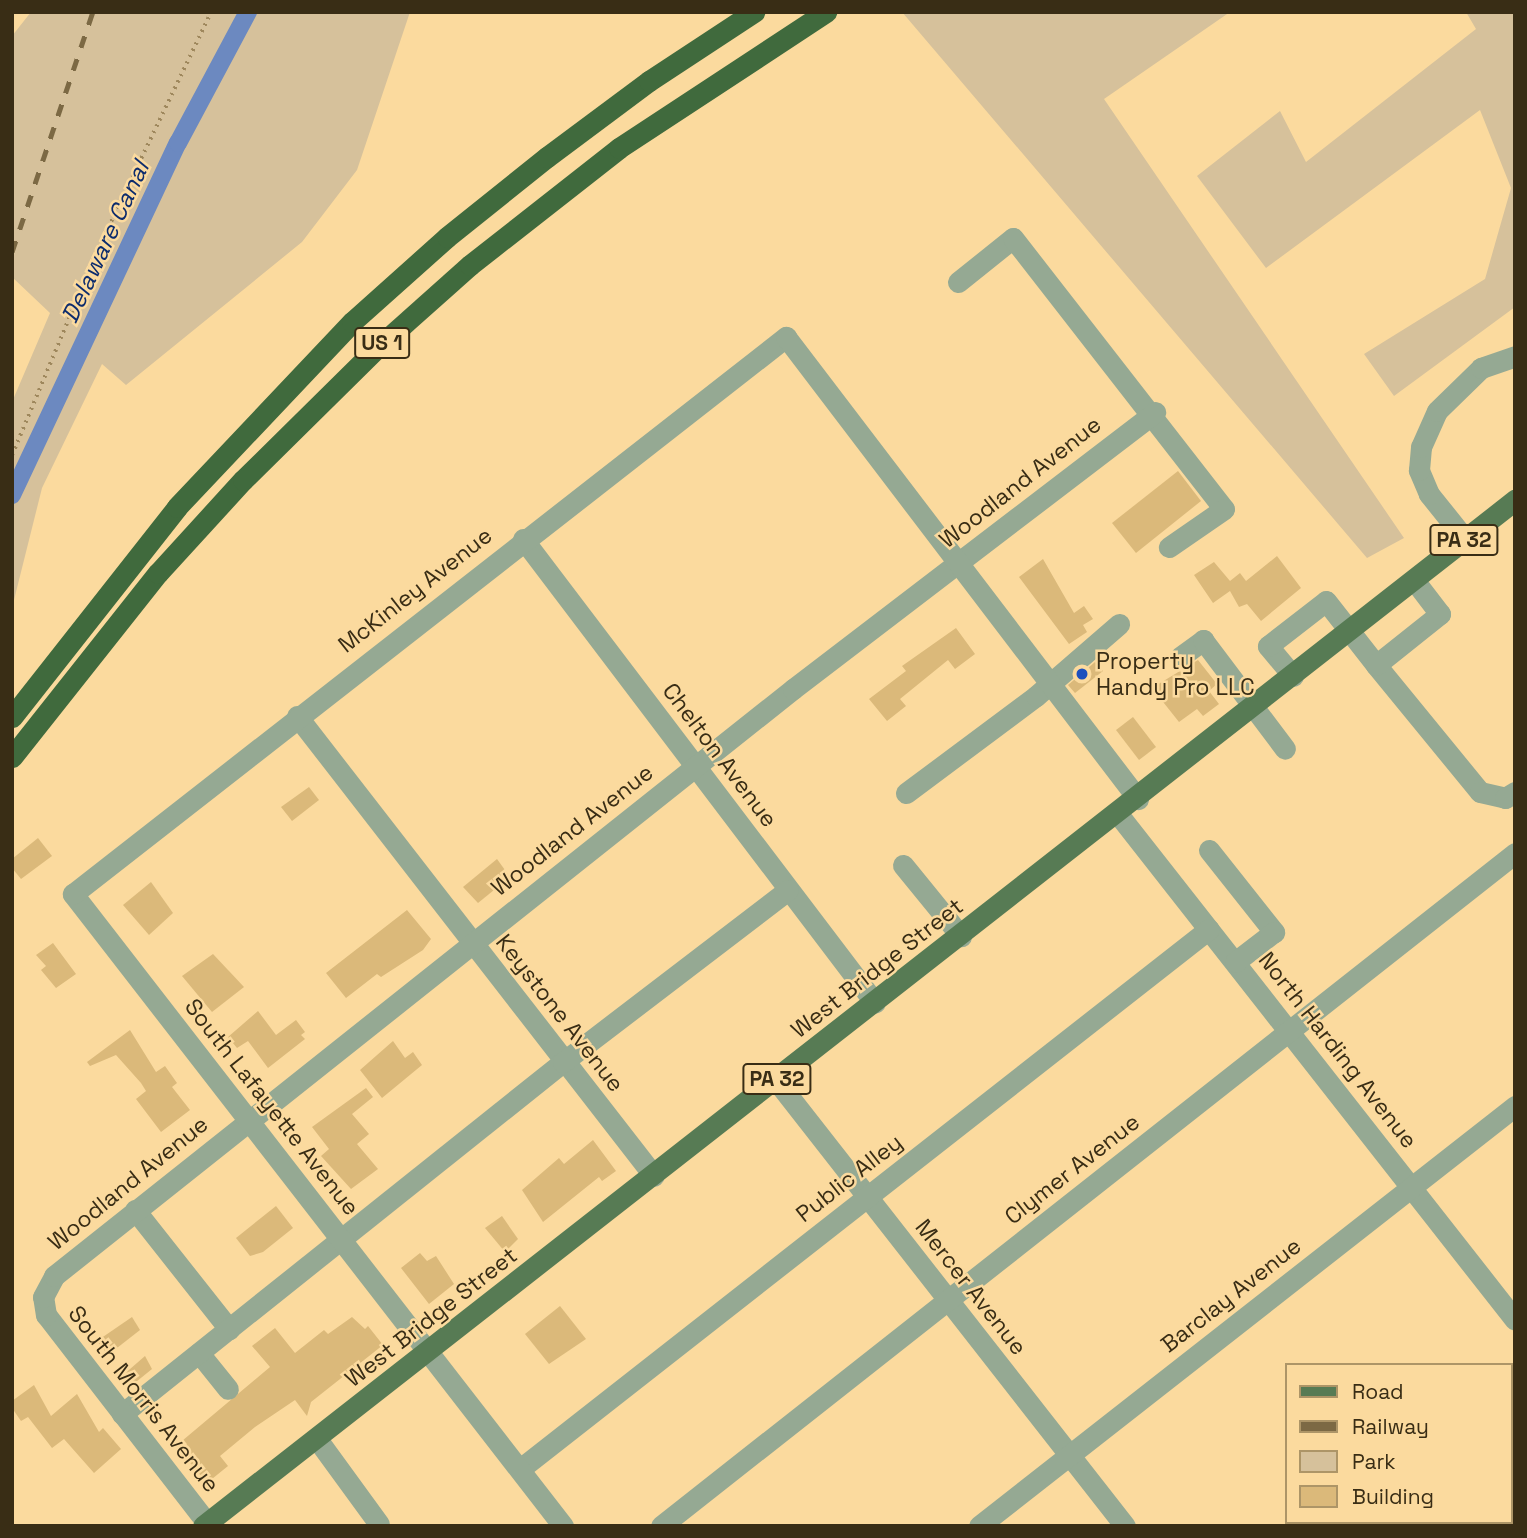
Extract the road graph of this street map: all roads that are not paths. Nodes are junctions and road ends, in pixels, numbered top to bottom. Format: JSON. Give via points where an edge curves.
{"nodes":[{"id":1,"x":754,"y":12,"type":"edge"},
{"id":2,"x":826,"y":12,"type":"edge"},
{"id":3,"x":958,"y":282,"type":"dead end"},
{"id":4,"x":1515,"y":356,"type":"edge"},
{"id":5,"x":1153,"y":413,"type":"junction"},
{"id":6,"x":1515,"y":500,"type":"edge"},
{"id":7,"x":523,"y":539,"type":"junction"},
{"id":8,"x":1465,"y":539,"type":"junction"},
{"id":9,"x":1170,"y":547,"type":"dead end"},
{"id":10,"x":958,"y":564,"type":"junction"},
{"id":11,"x":1413,"y":580,"type":"junction"},
{"id":12,"x":1119,"y":624,"type":"dead end"},
{"id":13,"x":1350,"y":631,"type":"junction"},
{"id":14,"x":1180,"y":657,"type":"dead end"},
{"id":15,"x":1376,"y":665,"type":"junction"},
{"id":16,"x":1293,"y":676,"type":"junction"},
{"id":17,"x":1049,"y":680,"type":"junction"},
{"id":18,"x":1254,"y":707,"type":"junction"},
{"id":19,"x":297,"y":716,"type":"junction"},
{"id":20,"x":12,"y":717,"type":"edge"},
{"id":21,"x":1285,"y":749,"type":"dead end"},
{"id":22,"x":12,"y":757,"type":"edge"},
{"id":23,"x":697,"y":765,"type":"junction"},
{"id":24,"x":1515,"y":792,"type":"edge"},
{"id":25,"x":906,"y":793,"type":"dead end"},
{"id":26,"x":1138,"y":799,"type":"junction"},
{"id":27,"x":1118,"y":814,"type":"junction"},
{"id":28,"x":1209,"y":850,"type":"dead end"},
{"id":29,"x":1515,"y":853,"type":"edge"},
{"id":30,"x":903,"y":865,"type":"dead end"},
{"id":31,"x":788,"y":890,"type":"junction"},
{"id":32,"x":73,"y":894,"type":"joint"},
{"id":33,"x":1209,"y":929,"type":"junction"},
{"id":34,"x":961,"y":936,"type":"junction"},
{"id":35,"x":472,"y":942,"type":"junction"},
{"id":36,"x":1235,"y":961,"type":"junction"},
{"id":37,"x":875,"y":1003,"type":"junction"},
{"id":38,"x":1290,"y":1031,"type":"junction"},
{"id":39,"x":563,"y":1062,"type":"junction"},
{"id":40,"x":776,"y":1080,"type":"junction"},
{"id":41,"x":1515,"y":1106,"type":"edge"},
{"id":42,"x":249,"y":1119,"type":"junction"},
{"id":43,"x":654,"y":1176,"type":"junction"},
{"id":44,"x":1412,"y":1187,"type":"junction"},
{"id":45,"x":867,"y":1197,"type":"junction"},
{"id":46,"x":135,"y":1210,"type":"junction"},
{"id":47,"x":340,"y":1238,"type":"junction"},
{"id":48,"x":947,"y":1299,"type":"junction"},
{"id":49,"x":43,"y":1307,"type":"joint"},
{"id":50,"x":1515,"y":1320,"type":"edge"},
{"id":51,"x":229,"y":1329,"type":"junction"},
{"id":52,"x":430,"y":1352,"type":"junction"},
{"id":53,"x":199,"y":1353,"type":"junction"},
{"id":54,"x":229,"y":1389,"type":"dead end"},
{"id":55,"x":122,"y":1414,"type":"junction"},
{"id":56,"x":317,"y":1438,"type":"junction"},
{"id":57,"x":1070,"y":1455,"type":"junction"},
{"id":58,"x":520,"y":1469,"type":"junction"},
{"id":59,"x":205,"y":1524,"type":"edge"},
{"id":60,"x":379,"y":1524,"type":"edge"},
{"id":61,"x":563,"y":1526,"type":"edge"},
{"id":62,"x":661,"y":1526,"type":"edge"},
{"id":63,"x":979,"y":1526,"type":"edge"},
{"id":64,"x":1125,"y":1526,"type":"edge"}],
"edges":[{"from":1,"to":20,"type":"highway","number":"US 1","via":[[649,81],[537,165],[352,322],[186,498]]},
{"from":2,"to":22,"type":"highway","number":"US 1","via":[[619,148],[470,265],[378,347],[243,480],[158,573]]},
{"from":3,"to":5,"type":"street","via":[[1013,238]]},
{"from":4,"to":8,"type":"street","via":[[1481,368],[1437,411],[1421,447],[1419,470],[1429,494]]},
{"from":5,"to":9,"type":"street","via":[[1224,509]]},
{"from":5,"to":10,"type":"street","name":"Woodland Avenue"},
{"from":6,"to":8,"type":"main road","name":"West Bridge Street","number":"PA 32"},
{"from":7,"to":10,"type":"street","name":"McKinley Avenue","via":[[786,337]]},
{"from":7,"to":19,"type":"street","name":"McKinley Avenue"},
{"from":7,"to":23,"type":"street","name":"Chelton Avenue"},
{"from":8,"to":11,"type":"main road","name":"West Bridge Street","number":"PA 32"},
{"from":10,"to":17,"type":"street"},
{"from":10,"to":23,"type":"street","name":"Woodland Avenue"},
{"from":11,"to":13,"type":"main road","name":"West Bridge Street","number":"PA 32"},
{"from":11,"to":15,"type":"street","via":[[1440,614]]},
{"from":12,"to":17,"type":"street"},
{"from":13,"to":15,"type":"street"},
{"from":13,"to":16,"type":"main road","name":"West Bridge Street","number":"PA 32"},
{"from":13,"to":16,"type":"street","via":[[1326,601],[1268,646]]},
{"from":14,"to":18,"type":"street","via":[[1203,640]]},
{"from":15,"to":24,"type":"street","via":[[1480,792],[1505,799]]},
{"from":16,"to":18,"type":"main road","name":"West Bridge Street","number":"PA 32"},
{"from":17,"to":25,"type":"street","via":[[1036,696]]},
{"from":17,"to":26,"type":"street"},
{"from":18,"to":21,"type":"street"},
{"from":18,"to":26,"type":"main road","name":"West Bridge Street","number":"PA 32"},
{"from":19,"to":32,"type":"street","name":"McKinley Avenue"},
{"from":19,"to":35,"type":"street","name":"Keystone Avenue"},
{"from":23,"to":31,"type":"street","name":"Chelton Avenue"},
{"from":23,"to":35,"type":"street","name":"Woodland Avenue"},
{"from":26,"to":27,"type":"main road","name":"West Bridge Street","number":"PA 32"},
{"from":27,"to":33,"type":"street","name":"North Harding Avenue"},
{"from":27,"to":34,"type":"main road","name":"West Bridge Street","number":"PA 32"},
{"from":28,"to":36,"type":"street","via":[[1274,932]]},
{"from":29,"to":38,"type":"street","name":"Clymer Avenue"},
{"from":30,"to":34,"type":"street"},
{"from":31,"to":37,"type":"street","name":"Chelton Avenue"},
{"from":31,"to":39,"type":"street"},
{"from":32,"to":42,"type":"street","name":"South Lafayette Avenue"},
{"from":33,"to":36,"type":"street","name":"North Harding Avenue"},
{"from":33,"to":45,"type":"street","name":"Public Alley"},
{"from":34,"to":37,"type":"main road","name":"West Bridge Street","number":"PA 32"},
{"from":35,"to":39,"type":"street","name":"Keystone Avenue"},
{"from":35,"to":42,"type":"street","name":"Woodland Avenue"},
{"from":36,"to":38,"type":"street","name":"North Harding Avenue"},
{"from":37,"to":40,"type":"main road","name":"West Bridge Street","number":"PA 32"},
{"from":38,"to":44,"type":"street","name":"North Harding Avenue"},
{"from":38,"to":48,"type":"street","name":"Clymer Avenue"},
{"from":39,"to":43,"type":"street","name":"Keystone Avenue"},
{"from":39,"to":47,"type":"street"},
{"from":40,"to":43,"type":"main road","name":"West Bridge Street","number":"PA 32"},
{"from":40,"to":45,"type":"street","name":"Mercer Avenue"},
{"from":41,"to":44,"type":"street","name":"Barclay Avenue"},
{"from":42,"to":46,"type":"street","name":"Woodland Avenue"},
{"from":42,"to":47,"type":"street","name":"South Lafayette Avenue"},
{"from":43,"to":52,"type":"main road","name":"West Bridge Street","number":"PA 32"},
{"from":44,"to":50,"type":"street","name":"North Harding Avenue"},
{"from":44,"to":57,"type":"street","name":"Barclay Avenue"},
{"from":45,"to":48,"type":"street","name":"Mercer Avenue"},
{"from":45,"to":58,"type":"street","name":"Public Alley"},
{"from":46,"to":49,"type":"street","name":"Woodland Avenue","via":[[54,1276],[46,1285]]},
{"from":46,"to":51,"type":"street"},
{"from":47,"to":51,"type":"street"},
{"from":47,"to":52,"type":"street","name":"South Lafayette Avenue"},
{"from":48,"to":57,"type":"street","name":"Mercer Avenue"},
{"from":48,"to":62,"type":"street","name":"Clymer Avenue"},
{"from":49,"to":55,"type":"street","name":"South Morris Avenue"},
{"from":51,"to":53,"type":"street"},
{"from":52,"to":56,"type":"main road","name":"West Bridge Street","number":"PA 32"},
{"from":52,"to":58,"type":"street","name":"South Lafayette Avenue"},
{"from":53,"to":54,"type":"street"},
{"from":53,"to":55,"type":"street"},
{"from":55,"to":59,"type":"street","name":"South Morris Avenue"},
{"from":56,"to":59,"type":"main road","name":"West Bridge Street","number":"PA 32"},
{"from":56,"to":60,"type":"street"},
{"from":57,"to":63,"type":"street","name":"Barclay Avenue"},
{"from":57,"to":64,"type":"street","name":"Mercer Avenue"},
{"from":58,"to":61,"type":"street","name":"South Lafayette Avenue"}]}
